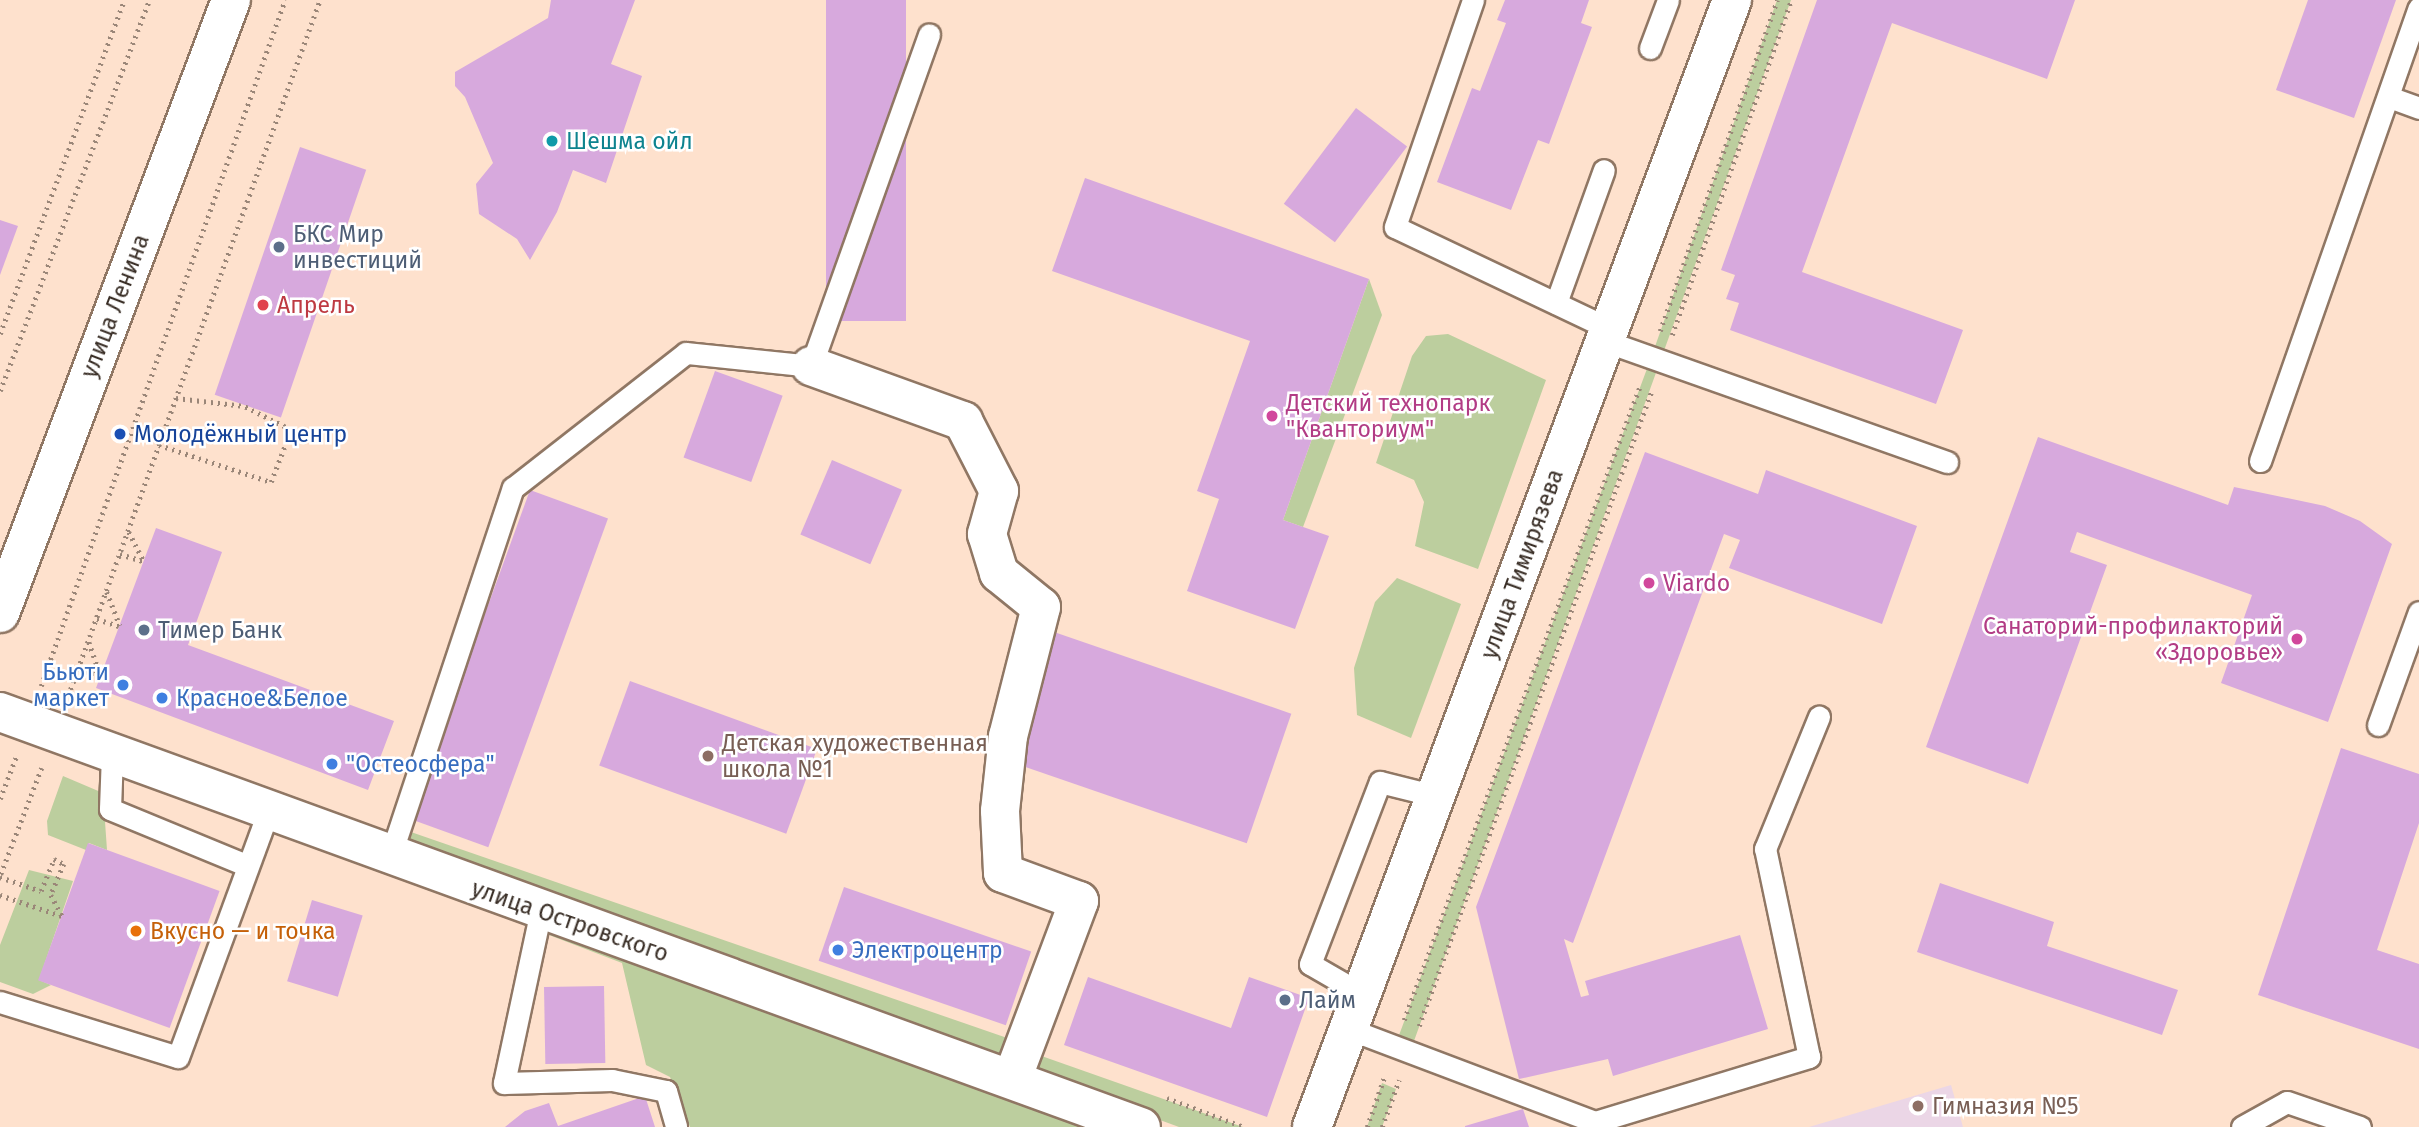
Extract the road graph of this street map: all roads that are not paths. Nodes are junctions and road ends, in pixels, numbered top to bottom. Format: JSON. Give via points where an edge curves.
{"nodes":[{"id":1,"x":232,"y":0,"type":"edge"},
{"id":2,"x":1473,"y":0,"type":"edge"},
{"id":3,"x":1668,"y":0,"type":"edge"},
{"id":4,"x":1732,"y":0,"type":"edge"},
{"id":5,"x":2419,"y":8,"type":"edge"},
{"id":6,"x":929,"y":34,"type":"dead end"},
{"id":7,"x":1650,"y":48,"type":"dead end"},
{"id":8,"x":2389,"y":97,"type":"junction"},
{"id":9,"x":2419,"y":108,"type":"edge"},
{"id":10,"x":1604,"y":170,"type":"dead end"},
{"id":11,"x":1556,"y":303,"type":"junction"},
{"id":12,"x":1608,"y":335,"type":"junction"},
{"id":13,"x":811,"y":366,"type":"junction"},
{"id":14,"x":2260,"y":461,"type":"dead end"},
{"id":15,"x":1947,"y":462,"type":"dead end"},
{"id":16,"x":3,"y":598,"type":"edge"},
{"id":17,"x":2419,"y":612,"type":"edge"},
{"id":18,"x":1819,"y":717,"type":"dead end"},
{"id":19,"x":14,"y":718,"type":"edge"},
{"id":20,"x":2378,"y":724,"type":"dead end"},
{"id":21,"x":112,"y":754,"type":"junction"},
{"id":22,"x":1436,"y":796,"type":"junction"},
{"id":23,"x":268,"y":812,"type":"junction"},
{"id":24,"x":390,"y":857,"type":"junction"},
{"id":25,"x":248,"y":866,"type":"junction"},
{"id":26,"x":541,"y":910,"type":"junction"},
{"id":27,"x":0,"y":1002,"type":"edge"},
{"id":28,"x":1356,"y":1012,"type":"junction"},
{"id":29,"x":1012,"y":1079,"type":"junction"},
{"id":30,"x":676,"y":1127,"type":"edge"},
{"id":31,"x":1142,"y":1127,"type":"edge"},
{"id":32,"x":1312,"y":1127,"type":"edge"},
{"id":33,"x":2242,"y":1127,"type":"edge"},
{"id":34,"x":2360,"y":1127,"type":"edge"}],
"edges":[{"from":1,"to":16,"type":"street","name":"улица Ленина"},
{"from":2,"to":11,"type":"lane","via":[[1395,227]]},
{"from":3,"to":7,"type":"lane"},
{"from":4,"to":12,"type":"street","name":"улица Тимирязева"},
{"from":5,"to":8,"type":"lane"},
{"from":6,"to":13,"type":"lane"},
{"from":8,"to":9,"type":"lane"},
{"from":8,"to":14,"type":"lane"},
{"from":10,"to":11,"type":"lane"},
{"from":11,"to":12,"type":"lane"},
{"from":12,"to":15,"type":"lane","via":[[1656,360]]},
{"from":12,"to":22,"type":"street","name":"улица Тимирязева"},
{"from":13,"to":24,"type":"lane","via":[[686,353],[513,488]]},
{"from":13,"to":29,"type":"street","via":[[963,421],[999,491],[987,534],[999,573],[1041,607],[1008,736],[1000,811],[1003,873],[1079,901]]},
{"from":17,"to":20,"type":"lane"},
{"from":18,"to":28,"type":"lane","via":[[1765,849],[1809,1057],[1595,1122],[1402,1049]]},
{"from":19,"to":21,"type":"street","name":"улица Островского"},
{"from":21,"to":23,"type":"street","name":"улица Островского"},
{"from":21,"to":25,"type":"lane","via":[[110,809]]},
{"from":22,"to":28,"type":"street","name":"улица Тимирязева"},
{"from":22,"to":28,"type":"lane","via":[[1380,782],[1310,964]]},
{"from":23,"to":24,"type":"street","name":"улица Островского"},
{"from":23,"to":25,"type":"lane"},
{"from":24,"to":26,"type":"street","name":"улица Островского"},
{"from":25,"to":27,"type":"lane","via":[[178,1056]]},
{"from":26,"to":29,"type":"street","name":"улица Островского"},
{"from":26,"to":30,"type":"lane","via":[[503,1083],[612,1080],[666,1091]]},
{"from":28,"to":32,"type":"street","name":"улица Тимирязева"},
{"from":29,"to":31,"type":"street","name":"улица Островского"},
{"from":33,"to":34,"type":"lane","via":[[2287,1102]]}]}
